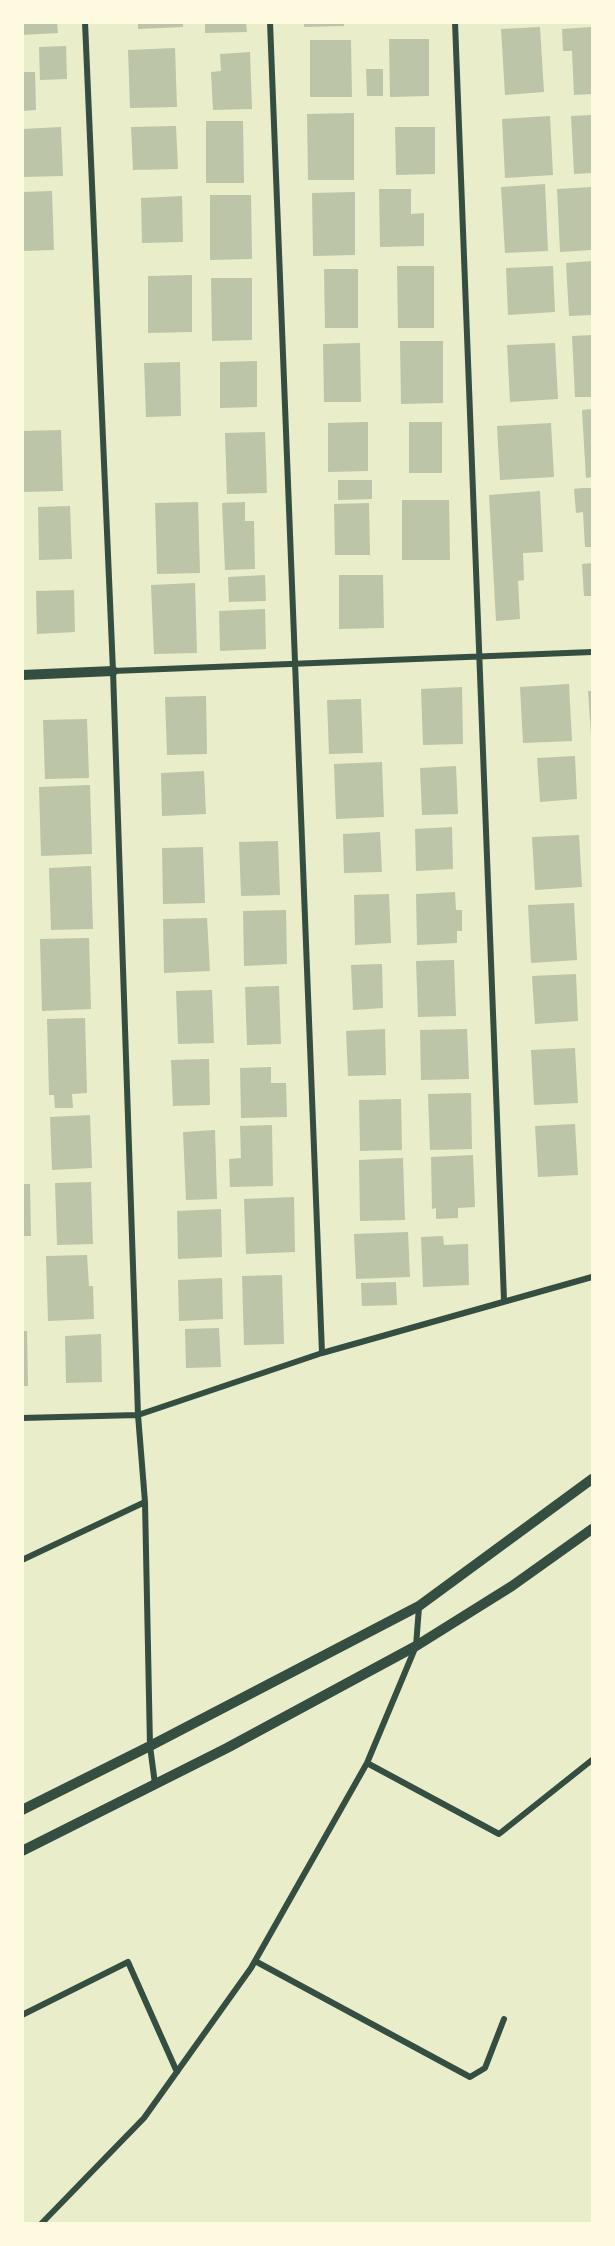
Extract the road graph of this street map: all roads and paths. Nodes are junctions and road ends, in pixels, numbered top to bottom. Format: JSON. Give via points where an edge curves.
{"nodes":[{"id":1,"x":85,"y":22,"type":"edge"},
{"id":2,"x":270,"y":22,"type":"edge"},
{"id":3,"x":455,"y":22,"type":"edge"},
{"id":4,"x":592,"y":652,"type":"edge"},
{"id":5,"x":478,"y":657,"type":"junction"},
{"id":6,"x":296,"y":664,"type":"junction"},
{"id":7,"x":113,"y":671,"type":"junction"},
{"id":8,"x":22,"y":675,"type":"edge"},
{"id":9,"x":592,"y":1277,"type":"edge"},
{"id":10,"x":504,"y":1300,"type":"junction"},
{"id":11,"x":322,"y":1353,"type":"junction"},
{"id":12,"x":138,"y":1415,"type":"junction"},
{"id":13,"x":22,"y":1418,"type":"edge"},
{"id":14,"x":592,"y":1479,"type":"edge"},
{"id":15,"x":145,"y":1502,"type":"junction"},
{"id":16,"x":592,"y":1529,"type":"edge"},
{"id":17,"x":22,"y":1560,"type":"edge"},
{"id":18,"x":419,"y":1606,"type":"junction"},
{"id":19,"x":416,"y":1646,"type":"junction"},
{"id":20,"x":150,"y":1746,"type":"junction"},
{"id":21,"x":592,"y":1760,"type":"edge"},
{"id":22,"x":367,"y":1763,"type":"junction"},
{"id":23,"x":155,"y":1784,"type":"junction"},
{"id":24,"x":22,"y":1810,"type":"edge"},
{"id":25,"x":22,"y":1851,"type":"edge"},
{"id":26,"x":255,"y":1961,"type":"junction"},
{"id":27,"x":22,"y":2015,"type":"edge"},
{"id":28,"x":504,"y":2019,"type":"dead end"},
{"id":29,"x":177,"y":2072,"type":"junction"},
{"id":30,"x":41,"y":2223,"type":"edge"}],
"edges":[{"from":1,"to":7,"type":"street"},
{"from":2,"to":6,"type":"street"},
{"from":3,"to":5,"type":"street"},
{"from":4,"to":5,"type":"street"},
{"from":5,"to":6,"type":"street"},
{"from":5,"to":10,"type":"street"},
{"from":6,"to":7,"type":"street"},
{"from":6,"to":11,"type":"street"},
{"from":7,"to":8,"type":"street"},
{"from":7,"to":12,"type":"street"},
{"from":9,"to":10,"type":"street"},
{"from":10,"to":11,"type":"street"},
{"from":11,"to":12,"type":"street"},
{"from":12,"to":13,"type":"street"},
{"from":12,"to":15,"type":"street"},
{"from":14,"to":18,"type":"street"},
{"from":15,"to":17,"type":"street"},
{"from":15,"to":20,"type":"street"},
{"from":16,"to":19,"type":"street","via":[[512,1587]]},
{"from":18,"to":19,"type":"street"},
{"from":18,"to":20,"type":"street"},
{"from":19,"to":22,"type":"street"},
{"from":19,"to":23,"type":"street"},
{"from":20,"to":23,"type":"street"},
{"from":20,"to":24,"type":"street"},
{"from":21,"to":22,"type":"street","via":[[499,1834]]},
{"from":22,"to":26,"type":"street"},
{"from":23,"to":25,"type":"street"},
{"from":26,"to":28,"type":"street","via":[[470,2077],[485,2068]]},
{"from":26,"to":29,"type":"street"},
{"from":27,"to":29,"type":"street","via":[[128,1962]]},
{"from":29,"to":30,"type":"street","via":[[144,2118]]}]}
